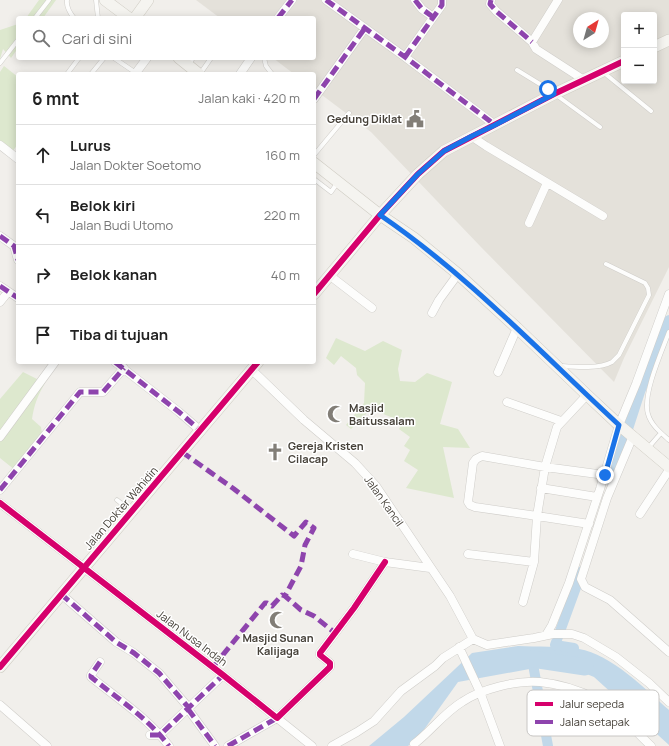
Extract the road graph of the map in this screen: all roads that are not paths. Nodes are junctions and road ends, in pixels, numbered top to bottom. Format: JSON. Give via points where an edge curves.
{"nodes":[{"id":1,"x":49,"y":0,"type":"edge"},
{"id":2,"x":67,"y":0,"type":"edge"},
{"id":3,"x":96,"y":0,"type":"edge"},
{"id":4,"x":105,"y":0,"type":"edge"},
{"id":5,"x":148,"y":0,"type":"edge"},
{"id":6,"x":292,"y":0,"type":"edge"},
{"id":7,"x":326,"y":0,"type":"edge"},
{"id":8,"x":415,"y":0,"type":"edge"},
{"id":9,"x":442,"y":0,"type":"edge"},
{"id":10,"x":491,"y":0,"type":"edge"},
{"id":11,"x":558,"y":0,"type":"edge"},
{"id":12,"x":37,"y":16,"type":"edge"},
{"id":13,"x":72,"y":16,"type":"edge"},
{"id":14,"x":98,"y":16,"type":"edge"},
{"id":15,"x":126,"y":16,"type":"edge"},
{"id":16,"x":136,"y":16,"type":"edge"},
{"id":17,"x":280,"y":16,"type":"edge"},
{"id":18,"x":433,"y":17,"type":"junction"},
{"id":19,"x":365,"y":28,"type":"junction"},
{"id":20,"x":669,"y":40,"type":"edge"},
{"id":21,"x":532,"y":42,"type":"junction"},
{"id":22,"x":16,"y":43,"type":"edge"},
{"id":23,"x":657,"y":46,"type":"edge"},
{"id":24,"x":405,"y":57,"type":"junction"},
{"id":25,"x":78,"y":60,"type":"edge"},
{"id":26,"x":102,"y":60,"type":"edge"},
{"id":27,"x":117,"y":60,"type":"edge"},
{"id":28,"x":146,"y":60,"type":"edge"},
{"id":29,"x":187,"y":60,"type":"edge"},
{"id":30,"x":210,"y":60,"type":"edge"},
{"id":31,"x":250,"y":60,"type":"edge"},
{"id":32,"x":264,"y":60,"type":"edge"},
{"id":33,"x":621,"y":62,"type":"edge"},
{"id":34,"x":0,"y":63,"type":"edge"},
{"id":35,"x":517,"y":70,"type":"dead end"},
{"id":36,"x":602,"y":71,"type":"junction"},
{"id":37,"x":68,"y":72,"type":"edge"},
{"id":38,"x":93,"y":72,"type":"edge"},
{"id":39,"x":135,"y":72,"type":"edge"},
{"id":40,"x":137,"y":72,"type":"edge"},
{"id":41,"x":198,"y":72,"type":"edge"},
{"id":42,"x":201,"y":72,"type":"edge"},
{"id":43,"x":241,"y":72,"type":"edge"},
{"id":44,"x":270,"y":72,"type":"edge"},
{"id":45,"x":584,"y":80,"type":"junction"},
{"id":46,"x":554,"y":94,"type":"junction"},
{"id":47,"x":316,"y":96,"type":"edge"},
{"id":48,"x":651,"y":111,"type":"dead end"},
{"id":49,"x":349,"y":113,"type":"dead end"},
{"id":50,"x":495,"y":125,"type":"junction"},
{"id":51,"x":600,"y":127,"type":"dead end"},
{"id":52,"x":472,"y":136,"type":"junction"},
{"id":53,"x":0,"y":145,"type":"edge"},
{"id":54,"x":16,"y":157,"type":"edge"},
{"id":55,"x":316,"y":165,"type":"edge"},
{"id":56,"x":316,"y":168,"type":"edge"},
{"id":57,"x":547,"y":183,"type":"junction"},
{"id":58,"x":380,"y":215,"type":"junction"},
{"id":59,"x":603,"y":216,"type":"dead end"},
{"id":60,"x":529,"y":224,"type":"dead end"},
{"id":61,"x":0,"y":236,"type":"edge"},
{"id":62,"x":16,"y":253,"type":"edge"},
{"id":63,"x":606,"y":264,"type":"dead end"},
{"id":64,"x":458,"y":274,"type":"junction"},
{"id":65,"x":329,"y":275,"type":"junction"},
{"id":66,"x":0,"y":286,"type":"edge"},
{"id":67,"x":316,"y":291,"type":"edge"},
{"id":68,"x":8,"y":292,"type":"junction"},
{"id":69,"x":669,"y":294,"type":"edge"},
{"id":70,"x":16,"y":297,"type":"edge"},
{"id":71,"x":0,"y":302,"type":"edge"},
{"id":72,"x":372,"y":308,"type":"dead end"},
{"id":73,"x":432,"y":313,"type":"dead end"},
{"id":74,"x":516,"y":328,"type":"junction"},
{"id":75,"x":669,"y":332,"type":"edge"},
{"id":76,"x":54,"y":364,"type":"edge"},
{"id":77,"x":118,"y":364,"type":"edge"},
{"id":78,"x":255,"y":366,"type":"edge"},
{"id":79,"x":557,"y":366,"type":"junction"},
{"id":80,"x":124,"y":368,"type":"junction"},
{"id":81,"x":498,"y":372,"type":"dead end"},
{"id":82,"x":587,"y":395,"type":"junction"},
{"id":83,"x":507,"y":402,"type":"dead end"},
{"id":84,"x":561,"y":421,"type":"junction"},
{"id":85,"x":201,"y":431,"type":"junction"},
{"id":86,"x":626,"y":431,"type":"junction"},
{"id":87,"x":661,"y":432,"type":"junction"},
{"id":88,"x":0,"y":437,"type":"edge"},
{"id":89,"x":669,"y":440,"type":"edge"},
{"id":90,"x":648,"y":448,"type":"junction"},
{"id":91,"x":545,"y":467,"type":"junction"},
{"id":92,"x":669,"y":467,"type":"edge"},
{"id":93,"x":669,"y":470,"type":"edge"},
{"id":94,"x":605,"y":475,"type":"junction"},
{"id":95,"x":541,"y":488,"type":"junction"},
{"id":96,"x":0,"y":490,"type":"edge"},
{"id":97,"x":597,"y":497,"type":"junction"},
{"id":98,"x":117,"y":500,"type":"dead end"},
{"id":99,"x":0,"y":503,"type":"edge"},
{"id":100,"x":131,"y":511,"type":"junction"},
{"id":101,"x":640,"y":514,"type":"dead end"},
{"id":102,"x":537,"y":516,"type":"junction"},
{"id":103,"x":589,"y":524,"type":"junction"},
{"id":104,"x":353,"y":554,"type":"dead end"},
{"id":105,"x":468,"y":554,"type":"dead end"},
{"id":106,"x":385,"y":562,"type":"junction"},
{"id":107,"x":534,"y":562,"type":"junction"},
{"id":108,"x":83,"y":568,"type":"junction"},
{"id":109,"x":430,"y":568,"type":"junction"},
{"id":110,"x":61,"y":594,"type":"junction"},
{"id":111,"x":523,"y":602,"type":"dead end"},
{"id":112,"x":550,"y":634,"type":"junction"},
{"id":113,"x":473,"y":639,"type":"junction"},
{"id":114,"x":459,"y":647,"type":"junction"},
{"id":115,"x":669,"y":652,"type":"edge"},
{"id":116,"x":100,"y":662,"type":"dead end"},
{"id":117,"x":0,"y":667,"type":"edge"},
{"id":118,"x":223,"y":674,"type":"junction"},
{"id":119,"x":479,"y":690,"type":"junction"},
{"id":120,"x":574,"y":690,"type":"edge"},
{"id":121,"x":656,"y":690,"type":"edge"},
{"id":122,"x":659,"y":692,"type":"edge"},
{"id":123,"x":669,"y":702,"type":"edge"},
{"id":124,"x":0,"y":705,"type":"edge"},
{"id":125,"x":188,"y":708,"type":"junction"},
{"id":126,"x":277,"y":718,"type":"junction"},
{"id":127,"x":160,"y":734,"type":"junction"},
{"id":128,"x":150,"y":735,"type":"dead end"},
{"id":129,"x":640,"y":736,"type":"edge"},
{"id":130,"x":414,"y":744,"type":"dead end"},
{"id":131,"x":46,"y":746,"type":"edge"},
{"id":132,"x":169,"y":746,"type":"edge"},
{"id":133,"x":215,"y":746,"type":"edge"},
{"id":134,"x":228,"y":746,"type":"edge"},
{"id":135,"x":312,"y":746,"type":"edge"},
{"id":136,"x":332,"y":746,"type":"edge"},
{"id":137,"x":500,"y":746,"type":"edge"},
{"id":138,"x":651,"y":746,"type":"edge"}],
"edges":[{"from":1,"to":12,"type":"lane"},
{"from":2,"to":13,"type":"lane","via":[[66,4]]},
{"from":3,"to":14,"type":"lane"},
{"from":4,"to":15,"type":"street"},
{"from":5,"to":16,"type":"street"},
{"from":6,"to":17,"type":"street"},
{"from":7,"to":19,"type":"street"},
{"from":8,"to":18,"type":"street"},
{"from":9,"to":18,"type":"street","via":[[443,3]]},
{"from":10,"to":21,"type":"street","via":[[490,4],[496,11]]},
{"from":11,"to":21,"type":"street"},
{"from":18,"to":24,"type":"street"},
{"from":19,"to":24,"type":"street"},
{"from":19,"to":47,"type":"street"},
{"from":20,"to":23,"type":"street"},
{"from":21,"to":45,"type":"street","via":[[536,49]]},
{"from":22,"to":34,"type":"lane"},
{"from":24,"to":50,"type":"street"},
{"from":25,"to":37,"type":"lane"},
{"from":26,"to":38,"type":"lane"},
{"from":27,"to":39,"type":"lane"},
{"from":28,"to":40,"type":"street"},
{"from":29,"to":41,"type":"street"},
{"from":30,"to":42,"type":"lane"},
{"from":31,"to":43,"type":"street"},
{"from":32,"to":44,"type":"lane"},
{"from":33,"to":36,"type":"street"},
{"from":35,"to":46,"type":"lane"},
{"from":36,"to":45,"type":"street"},
{"from":36,"to":48,"type":"lane"},
{"from":45,"to":46,"type":"street"},
{"from":46,"to":50,"type":"street"},
{"from":46,"to":51,"type":"lane"},
{"from":49,"to":55,"type":"lane"},
{"from":50,"to":52,"type":"street"},
{"from":52,"to":57,"type":"street"},
{"from":52,"to":58,"type":"street","via":[[434,159]]},
{"from":53,"to":54,"type":"street"},
{"from":56,"to":58,"type":"street"},
{"from":57,"to":59,"type":"street"},
{"from":57,"to":60,"type":"street"},
{"from":58,"to":64,"type":"street","via":[[414,238]]},
{"from":58,"to":65,"type":"street"},
{"from":61,"to":62,"type":"street","via":[[14,246]]},
{"from":63,"to":79,"type":"lane","via":[[645,282],[649,295],[619,355],[611,362],[581,367]]},
{"from":64,"to":73,"type":"street"},
{"from":64,"to":74,"type":"street"},
{"from":65,"to":67,"type":"street"},
{"from":65,"to":72,"type":"street"},
{"from":66,"to":68,"type":"street"},
{"from":68,"to":70,"type":"street"},
{"from":68,"to":71,"type":"street"},
{"from":69,"to":86,"type":"street","via":[[636,384]]},
{"from":74,"to":79,"type":"street"},
{"from":74,"to":81,"type":"street"},
{"from":75,"to":87,"type":"lane","via":[[651,381],[647,400],[647,413]]},
{"from":76,"to":88,"type":"street"},
{"from":77,"to":80,"type":"street"},
{"from":78,"to":85,"type":"street","name":"Jalan Dokter Wahidin"},
{"from":78,"to":109,"type":"street","name":"Jalan Kancil","via":[[304,420],[355,463],[376,486]]},
{"from":79,"to":82,"type":"street"},
{"from":80,"to":85,"type":"street"},
{"from":80,"to":96,"type":"street","via":[[103,392],[80,392]]},
{"from":82,"to":84,"type":"street"},
{"from":82,"to":86,"type":"street"},
{"from":83,"to":84,"type":"street"},
{"from":84,"to":91,"type":"street"},
{"from":85,"to":100,"type":"street","name":"Jalan Dokter Wahidin"},
{"from":86,"to":90,"type":"street"},
{"from":86,"to":94,"type":"street"},
{"from":86,"to":115,"type":"street","via":[[582,582],[585,587],[610,600]]},
{"from":87,"to":89,"type":"lane"},
{"from":87,"to":90,"type":"lane"},
{"from":90,"to":92,"type":"street"},
{"from":91,"to":94,"type":"street"},
{"from":91,"to":95,"type":"street"},
{"from":91,"to":102,"type":"street","via":[[479,457],[473,463],[467,499],[470,505],[475,507]]},
{"from":93,"to":101,"type":"street"},
{"from":94,"to":97,"type":"street"},
{"from":95,"to":97,"type":"street"},
{"from":95,"to":102,"type":"street"},
{"from":97,"to":103,"type":"street"},
{"from":98,"to":100,"type":"lane"},
{"from":99,"to":108,"type":"street","name":"Jalan Nusa Indah"},
{"from":100,"to":108,"type":"street","name":"Jalan Dokter Wahidin"},
{"from":102,"to":103,"type":"street"},
{"from":102,"to":107,"type":"street"},
{"from":103,"to":112,"type":"street"},
{"from":104,"to":106,"type":"street"},
{"from":105,"to":107,"type":"street"},
{"from":106,"to":109,"type":"street"},
{"from":106,"to":126,"type":"street","via":[[320,652],[320,655],[330,663],[330,667]]},
{"from":107,"to":111,"type":"street"},
{"from":108,"to":110,"type":"street","name":"Jalan Dokter Wahidin"},
{"from":108,"to":118,"type":"street","name":"Jalan Nusa Indah"},
{"from":109,"to":113,"type":"street","name":"Jalan Kancil","via":[[450,596]]},
{"from":110,"to":117,"type":"street","name":"Jalan Dokter Wahidin"},
{"from":110,"to":125,"type":"street","via":[[116,642],[159,673]]},
{"from":112,"to":113,"type":"street","via":[[487,645]]},
{"from":112,"to":121,"type":"street","via":[[565,633],[584,638],[616,657]]},
{"from":113,"to":114,"type":"street"},
{"from":114,"to":119,"type":"street"},
{"from":114,"to":136,"type":"street","via":[[401,691],[374,721]]},
{"from":116,"to":127,"type":"street","via":[[91,677]]},
{"from":118,"to":125,"type":"street"},
{"from":118,"to":126,"type":"street","name":"Jalan Nusa Indah"},
{"from":119,"to":120,"type":"street","via":[[540,682]]},
{"from":119,"to":130,"type":"street"},
{"from":119,"to":137,"type":"street"},
{"from":122,"to":123,"type":"street"},
{"from":124,"to":131,"type":"street"},
{"from":125,"to":127,"type":"street"},
{"from":125,"to":133,"type":"street"},
{"from":126,"to":134,"type":"street"},
{"from":126,"to":135,"type":"street","name":"Jalan Nusa Indah"},
{"from":127,"to":128,"type":"street"},
{"from":127,"to":132,"type":"street"},
{"from":129,"to":138,"type":"street"}]}
